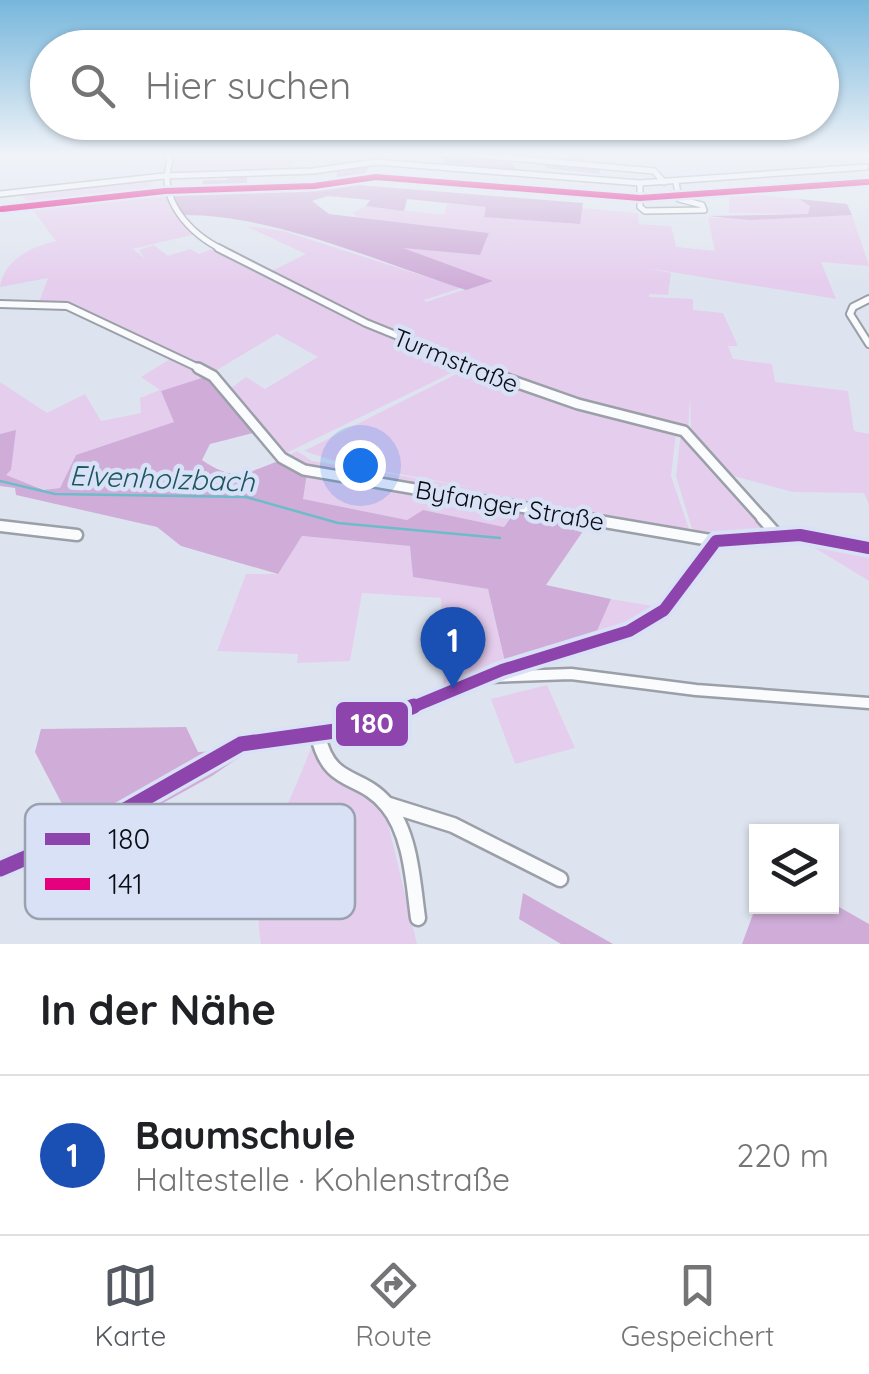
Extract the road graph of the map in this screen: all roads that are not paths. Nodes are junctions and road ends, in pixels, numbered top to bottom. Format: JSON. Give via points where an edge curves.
{"nodes":[{"id":1,"x":170,"y":198,"type":"edge"},
{"id":2,"x":640,"y":198,"type":"edge"},
{"id":3,"x":678,"y":198,"type":"edge"},
{"id":4,"x":869,"y":300,"type":"edge"},
{"id":5,"x":0,"y":304,"type":"edge"},
{"id":6,"x":869,"y":344,"type":"edge"},
{"id":7,"x":0,"y":526,"type":"edge"},
{"id":8,"x":77,"y":535,"type":"dead end"},
{"id":9,"x":778,"y":536,"type":"junction"},
{"id":10,"x":716,"y":541,"type":"junction"},
{"id":11,"x":869,"y":548,"type":"edge"},
{"id":12,"x":486,"y":677,"type":"junction"},
{"id":13,"x":869,"y":703,"type":"edge"},
{"id":14,"x":318,"y":736,"type":"junction"},
{"id":15,"x":135,"y":804,"type":"edge"},
{"id":16,"x":386,"y":804,"type":"junction"},
{"id":17,"x":25,"y":858,"type":"edge"},
{"id":18,"x":0,"y":869,"type":"edge"},
{"id":19,"x":560,"y":879,"type":"dead end"},
{"id":20,"x":418,"y":918,"type":"dead end"}],
"edges":[{"from":1,"to":9,"type":"street","name":"Turmstraße","via":[[174,210],[208,242],[366,324],[528,389],[688,433]]},
{"from":2,"to":3,"type":"street","via":[[644,211],[704,210]]},
{"from":4,"to":6,"type":"street","via":[[850,314]]},
{"from":5,"to":10,"type":"street","name":"Byfanger Straße","via":[[67,306],[174,353],[214,376],[282,458],[304,470]]},
{"from":7,"to":8,"type":"street"},
{"from":9,"to":10,"type":"street","name":"Byfanger Straße"},
{"from":9,"to":11,"type":"street","name":"Byfanger Straße"},
{"from":10,"to":12,"type":"street","via":[[658,615],[616,637]]},
{"from":12,"to":13,"type":"street","via":[[571,674]]},
{"from":12,"to":14,"type":"street","via":[[395,718]]},
{"from":14,"to":15,"type":"street","via":[[241,744]]},
{"from":14,"to":16,"type":"street","via":[[331,770]]},
{"from":16,"to":19,"type":"street","via":[[452,825]]},
{"from":16,"to":20,"type":"street","via":[[411,868]]},
{"from":17,"to":18,"type":"street"}]}
